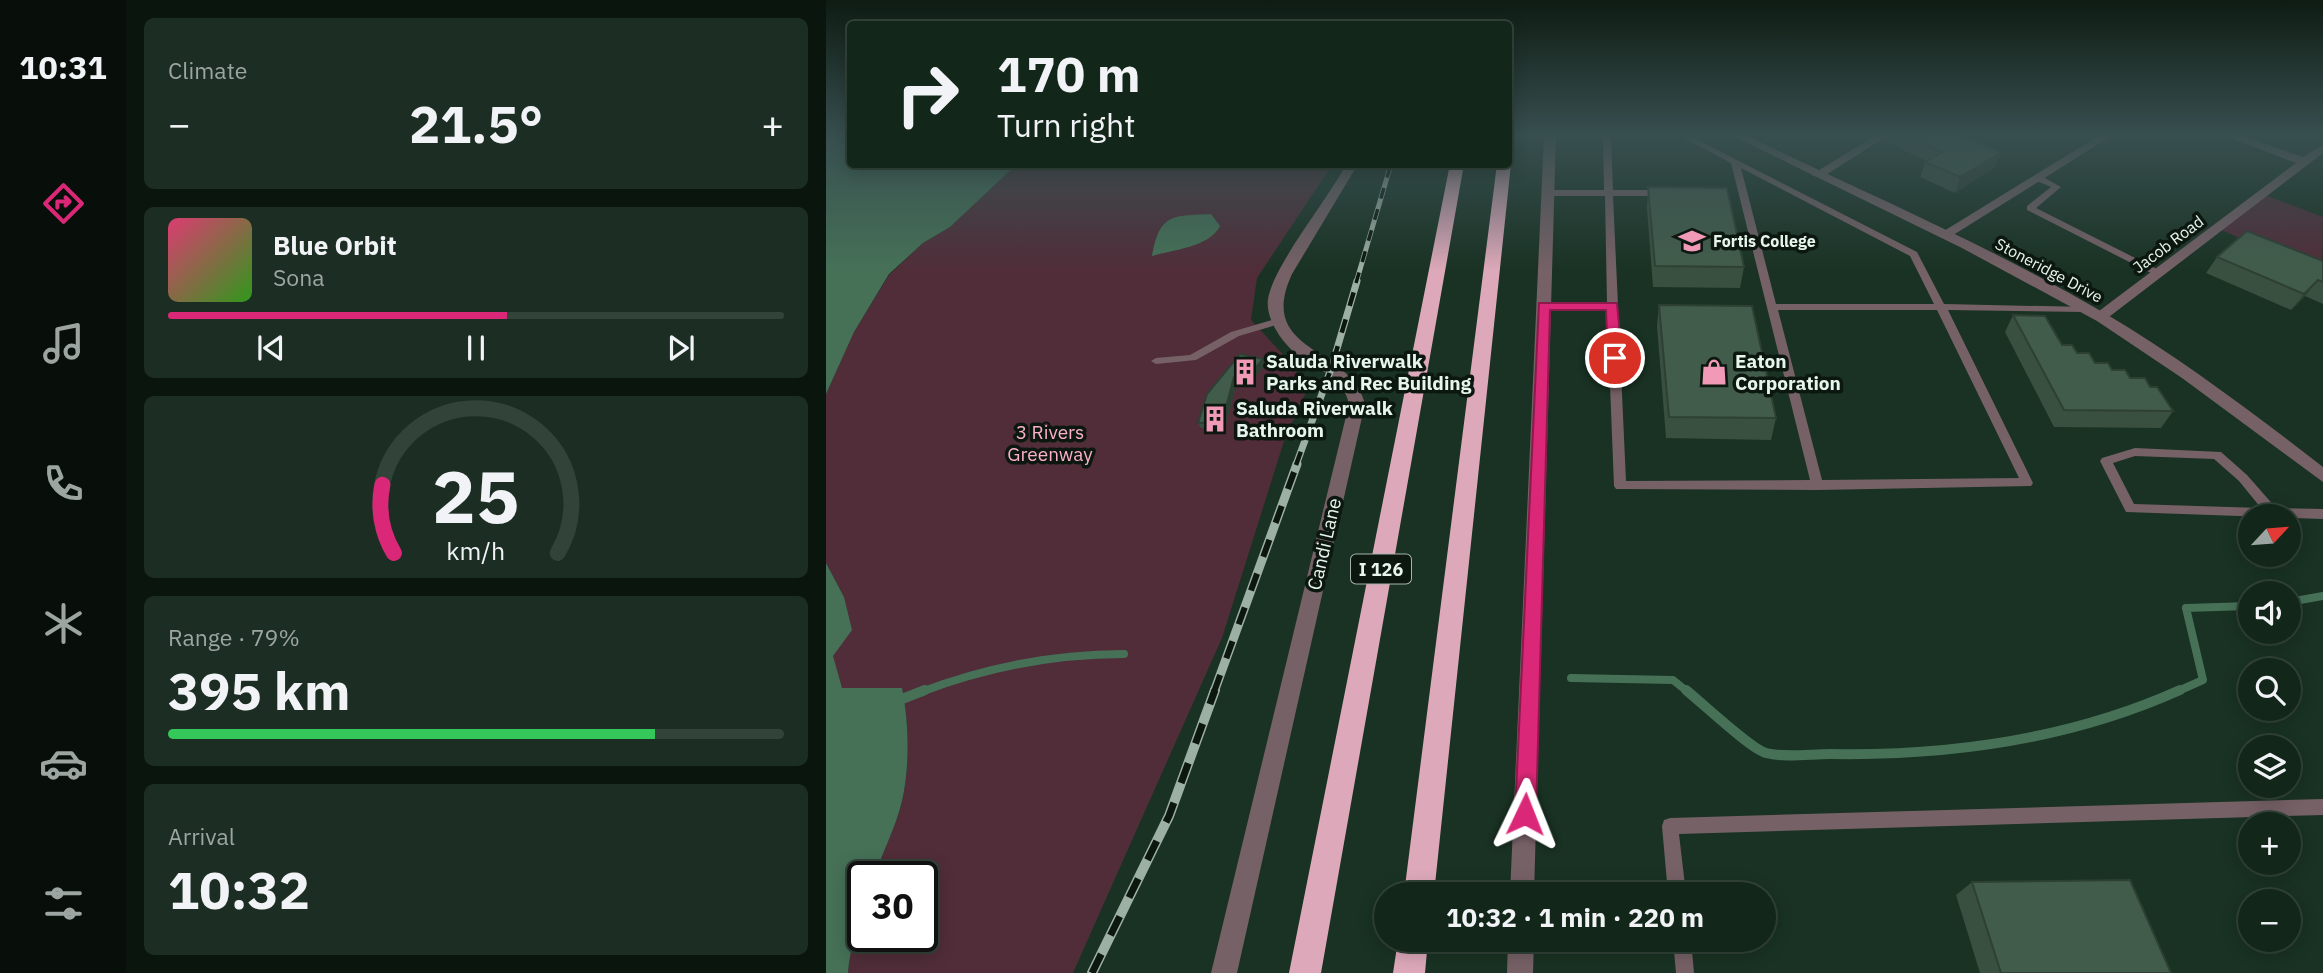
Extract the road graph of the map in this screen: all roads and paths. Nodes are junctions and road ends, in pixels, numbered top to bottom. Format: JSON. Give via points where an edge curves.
{"nodes":[{"id":1,"x":1343,"y":180,"type":"edge"},
{"id":2,"x":1454,"y":180,"type":"edge"},
{"id":3,"x":1502,"y":180,"type":"edge"},
{"id":4,"x":1548,"y":180,"type":"edge"},
{"id":5,"x":1609,"y":180,"type":"edge"},
{"id":6,"x":1737,"y":180,"type":"edge"},
{"id":7,"x":1771,"y":180,"type":"edge"},
{"id":8,"x":1828,"y":180,"type":"edge"},
{"id":9,"x":2034,"y":180,"type":"edge"},
{"id":10,"x":2043,"y":180,"type":"edge"},
{"id":11,"x":2281,"y":180,"type":"edge"},
{"id":12,"x":1548,"y":192,"type":"junction"},
{"id":13,"x":1609,"y":192,"type":"junction"},
{"id":14,"x":1678,"y":193,"type":"edge"},
{"id":15,"x":1945,"y":234,"type":"junction"},
{"id":16,"x":2158,"y":273,"type":"junction"},
{"id":17,"x":1544,"y":306,"type":"junction"},
{"id":18,"x":1612,"y":306,"type":"junction"},
{"id":19,"x":1772,"y":307,"type":"junction"},
{"id":20,"x":1941,"y":307,"type":"junction"},
{"id":21,"x":2084,"y":309,"type":"junction"},
{"id":22,"x":2100,"y":317,"type":"junction"},
{"id":23,"x":1279,"y":321,"type":"junction"},
{"id":24,"x":1156,"y":361,"type":"dead end"},
{"id":25,"x":2323,"y":476,"type":"edge"},
{"id":26,"x":1817,"y":485,"type":"junction"},
{"id":27,"x":2273,"y":513,"type":"joint"},
{"id":28,"x":2301,"y":514,"type":"edge"},
{"id":29,"x":2323,"y":514,"type":"edge"},
{"id":30,"x":2323,"y":807,"type":"edge"},
{"id":31,"x":1420,"y":882,"type":"edge"},
{"id":32,"x":1522,"y":882,"type":"edge"},
{"id":33,"x":1676,"y":882,"type":"edge"},
{"id":34,"x":1412,"y":952,"type":"edge"},
{"id":35,"x":1521,"y":952,"type":"edge"},
{"id":36,"x":1683,"y":952,"type":"edge"},
{"id":37,"x":1224,"y":973,"type":"edge"},
{"id":38,"x":1305,"y":973,"type":"edge"},
{"id":39,"x":1409,"y":973,"type":"edge"},
{"id":40,"x":1520,"y":973,"type":"edge"},
{"id":41,"x":1685,"y":973,"type":"edge"}],
"edges":[{"from":1,"to":23,"type":"street","via":[[1277,290]]},
{"from":2,"to":38,"type":"highway","number":"I 126"},
{"from":3,"to":31,"type":"highway"},
{"from":4,"to":12,"type":"street"},
{"from":5,"to":13,"type":"lane"},
{"from":6,"to":19,"type":"lane"},
{"from":7,"to":20,"type":"lane","via":[[1914,254]]},
{"from":8,"to":15,"type":"street","name":"Stoneridge Drive"},
{"from":9,"to":15,"type":"street"},
{"from":10,"to":16,"type":"lane","via":[[2057,187],[2030,208]]},
{"from":11,"to":16,"type":"street","name":"Jacob Road"},
{"from":12,"to":13,"type":"lane"},
{"from":12,"to":17,"type":"street"},
{"from":13,"to":14,"type":"lane"},
{"from":13,"to":18,"type":"lane"},
{"from":15,"to":21,"type":"street","name":"Stoneridge Drive"},
{"from":16,"to":22,"type":"street","name":"Jacob Road"},
{"from":17,"to":18,"type":"lane"},
{"from":17,"to":32,"type":"street"},
{"from":18,"to":26,"type":"lane","via":[[1620,486]]},
{"from":19,"to":20,"type":"lane"},
{"from":19,"to":26,"type":"lane"},
{"from":20,"to":21,"type":"lane"},
{"from":20,"to":26,"type":"lane","via":[[2027,483]]},
{"from":21,"to":22,"type":"street","name":"Stoneridge Drive"},
{"from":22,"to":25,"type":"street","name":"Stoneridge Drive","via":[[2242,412]]},
{"from":23,"to":24,"type":"lane","via":[[1235,334],[1192,358]]},
{"from":23,"to":37,"type":"street","name":"Candi Lane","via":[[1299,350],[1349,381],[1357,404]]},
{"from":27,"to":27,"type":"lane","via":[[2130,509],[2106,461],[2135,452],[2217,455]]},
{"from":28,"to":29,"type":"lane"},
{"from":30,"to":33,"type":"lane","via":[[1670,826]]},
{"from":34,"to":39,"type":"highway"},
{"from":35,"to":40,"type":"street"},
{"from":36,"to":41,"type":"lane"}]}
